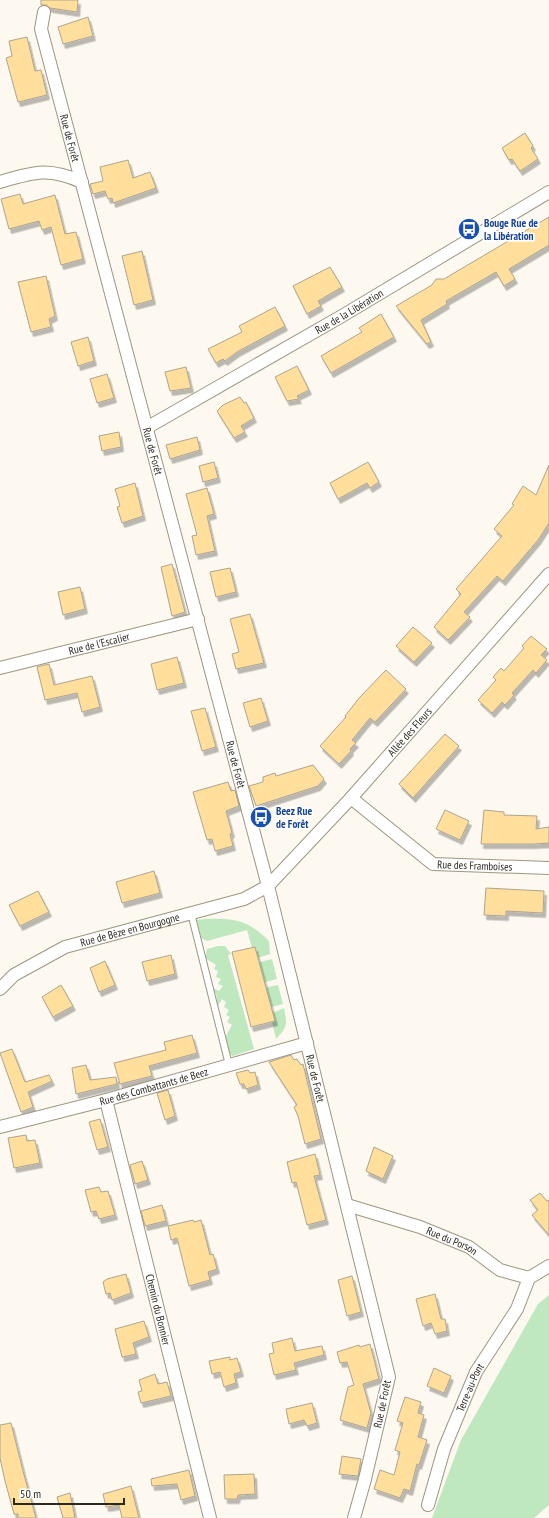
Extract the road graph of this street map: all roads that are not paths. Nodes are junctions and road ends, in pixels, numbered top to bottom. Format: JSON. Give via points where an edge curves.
{"nodes":[{"id":1,"x":44,"y":12,"type":"dead end"},
{"id":2,"x":0,"y":182,"type":"edge"},
{"id":3,"x":82,"y":182,"type":"junction"},
{"id":4,"x":549,"y":192,"type":"edge"},
{"id":5,"x":148,"y":427,"type":"junction"},
{"id":6,"x":549,"y":574,"type":"edge"},
{"id":7,"x":198,"y":619,"type":"junction"},
{"id":8,"x":0,"y":668,"type":"edge"},
{"id":9,"x":351,"y":798,"type":"junction"},
{"id":10,"x":549,"y":868,"type":"edge"},
{"id":11,"x":268,"y":886,"type":"junction"},
{"id":12,"x":191,"y":913,"type":"junction"},
{"id":13,"x":0,"y":989,"type":"edge"},
{"id":14,"x":306,"y":1043,"type":"junction"},
{"id":15,"x":229,"y":1065,"type":"junction"},
{"id":16,"x":106,"y":1100,"type":"junction"},
{"id":17,"x":0,"y":1127,"type":"edge"},
{"id":18,"x":347,"y":1205,"type":"junction"},
{"id":19,"x":549,"y":1266,"type":"edge"},
{"id":20,"x":529,"y":1278,"type":"junction"},
{"id":21,"x":428,"y":1505,"type":"dead end"},
{"id":22,"x":210,"y":1518,"type":"edge"},
{"id":23,"x":354,"y":1518,"type":"edge"}],
"edges":[{"from":1,"to":3,"type":"street","name":"Rue de Forêt","via":[[41,29]]},
{"from":2,"to":3,"type":"street","via":[[35,172],[63,174]]},
{"from":3,"to":5,"type":"street","name":"Rue de Forêt"},
{"from":4,"to":5,"type":"street","name":"Rue de la Libération","via":[[342,316]]},
{"from":5,"to":7,"type":"street","name":"Rue de Forêt"},
{"from":6,"to":9,"type":"street","name":"Allée des Fleurs"},
{"from":7,"to":8,"type":"street","name":"Rue de l'Escalier"},
{"from":7,"to":11,"type":"street","name":"Rue de Forêt"},
{"from":9,"to":10,"type":"street","name":"Rue des Framboises","via":[[433,864]]},
{"from":9,"to":11,"type":"street","name":"Allée des Fleurs"},
{"from":11,"to":12,"type":"street","name":"Rue de Bèze en Bourgogne","via":[[244,899]]},
{"from":11,"to":14,"type":"street","name":"Rue de Forêt"},
{"from":12,"to":13,"type":"street","name":"Rue de Bèze en Bourgogne","via":[[65,947],[14,975]]},
{"from":12,"to":15,"type":"lane"},
{"from":14,"to":15,"type":"street","name":"Rue des Combattants de Beez"},
{"from":14,"to":18,"type":"street","name":"Rue de Forêt"},
{"from":15,"to":16,"type":"street","name":"Rue des Combattants de Beez"},
{"from":16,"to":17,"type":"street","name":"Rue des Combattants de Beez"},
{"from":16,"to":22,"type":"street","name":"Chemin du Bonnier"},
{"from":18,"to":20,"type":"street","name":"Rue du Porson","via":[[420,1227],[469,1247],[500,1270]]},
{"from":18,"to":23,"type":"street","name":"Rue de Forêt","via":[[389,1377]]},
{"from":19,"to":20,"type":"street"},
{"from":20,"to":21,"type":"street","name":"Terre-au-Pont","via":[[517,1309],[476,1372],[444,1449]]}]}
